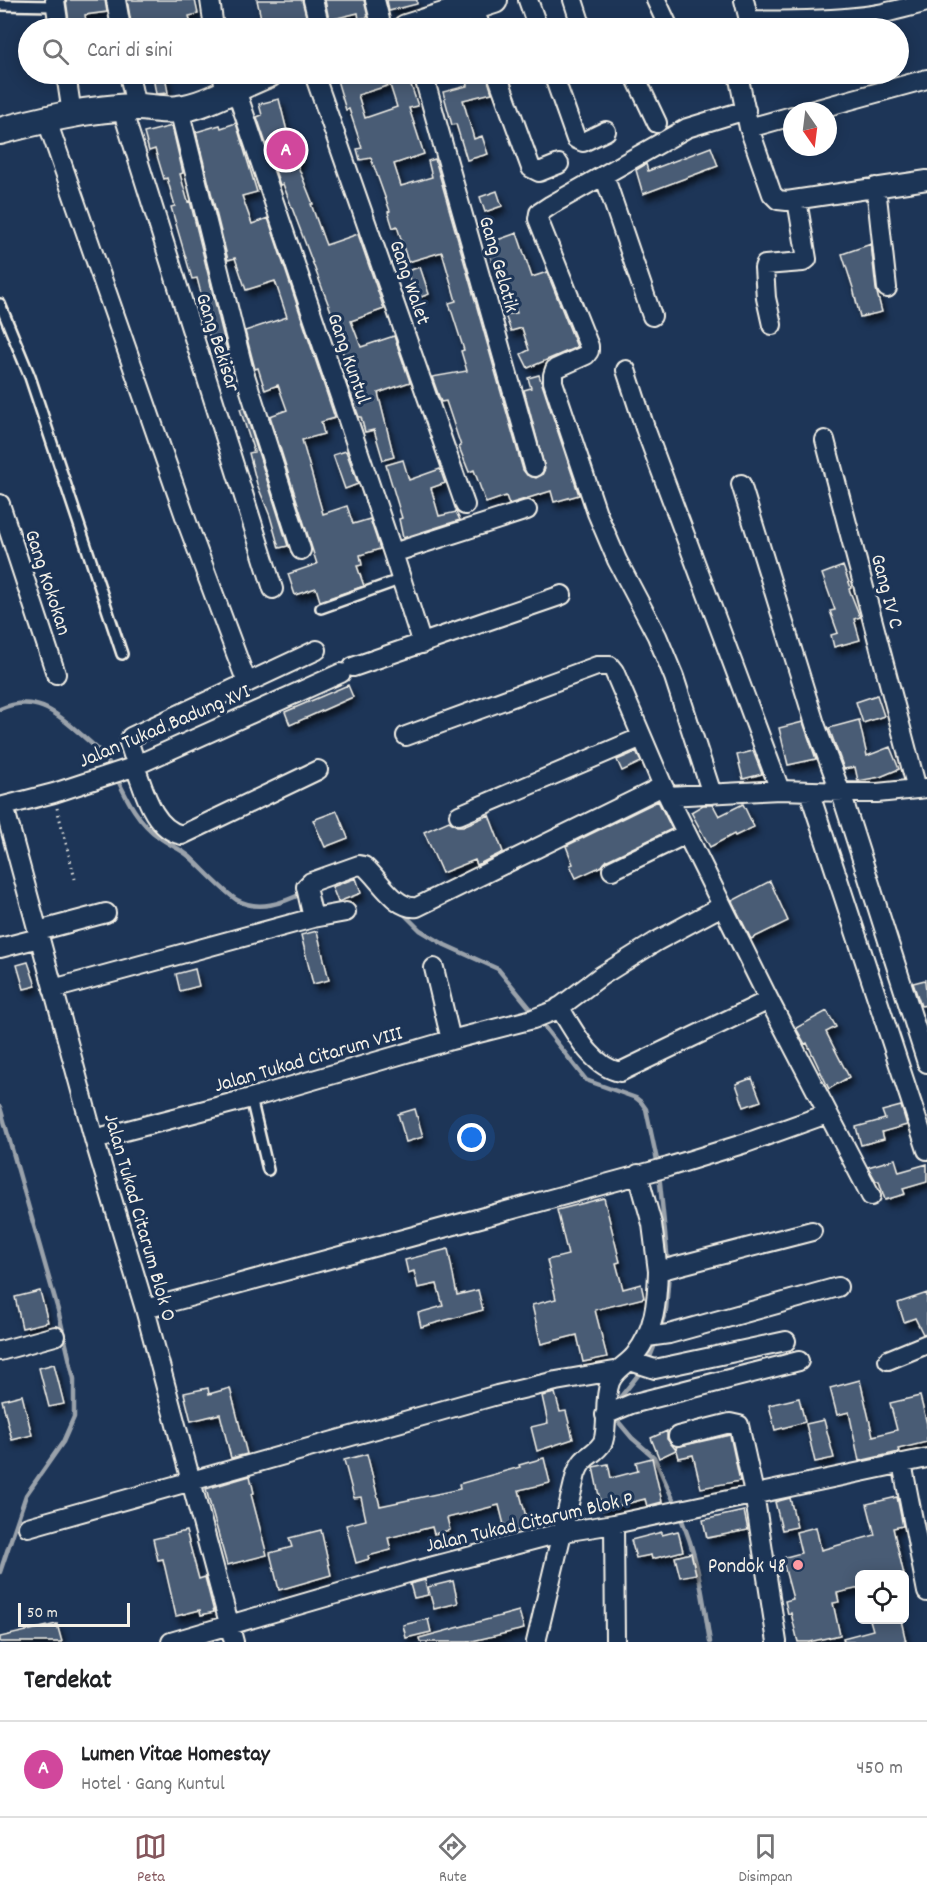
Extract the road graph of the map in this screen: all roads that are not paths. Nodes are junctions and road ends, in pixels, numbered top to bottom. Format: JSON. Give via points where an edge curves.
{"nodes":[{"id":1,"x":116,"y":0,"type":"edge"},
{"id":2,"x":210,"y":0,"type":"edge"},
{"id":3,"x":224,"y":0,"type":"edge"},
{"id":4,"x":313,"y":0,"type":"edge"},
{"id":5,"x":375,"y":0,"type":"edge"},
{"id":6,"x":528,"y":0,"type":"edge"},
{"id":7,"x":573,"y":0,"type":"edge"},
{"id":8,"x":656,"y":0,"type":"edge"},
{"id":9,"x":744,"y":0,"type":"edge"},
{"id":10,"x":925,"y":2,"type":"edge"},
{"id":11,"x":55,"y":3,"type":"edge"},
{"id":12,"x":0,"y":4,"type":"edge"},
{"id":13,"x":477,"y":7,"type":"edge"},
{"id":14,"x":57,"y":18,"type":"edge"},
{"id":15,"x":119,"y":18,"type":"edge"},
{"id":16,"x":213,"y":18,"type":"edge"},
{"id":17,"x":225,"y":18,"type":"edge"},
{"id":18,"x":318,"y":18,"type":"edge"},
{"id":19,"x":380,"y":18,"type":"edge"},
{"id":20,"x":441,"y":18,"type":"edge"},
{"id":21,"x":534,"y":18,"type":"edge"},
{"id":22,"x":579,"y":18,"type":"edge"},
{"id":23,"x":664,"y":18,"type":"edge"},
{"id":24,"x":746,"y":18,"type":"edge"},
{"id":25,"x":842,"y":18,"type":"edge"},
{"id":26,"x":927,"y":79,"type":"edge"},
{"id":27,"x":68,"y":84,"type":"edge"},
{"id":28,"x":129,"y":84,"type":"edge"},
{"id":29,"x":232,"y":84,"type":"edge"},
{"id":30,"x":241,"y":84,"type":"edge"},
{"id":31,"x":318,"y":84,"type":"edge"},
{"id":32,"x":426,"y":84,"type":"edge"},
{"id":33,"x":501,"y":84,"type":"edge"},
{"id":34,"x":557,"y":84,"type":"edge"},
{"id":35,"x":639,"y":84,"type":"edge"},
{"id":36,"x":740,"y":84,"type":"edge"},
{"id":37,"x":909,"y":84,"type":"edge"},
{"id":38,"x":909,"y":84,"type":"edge"},
{"id":39,"x":837,"y":104,"type":"edge"},
{"id":40,"x":129,"y":108,"type":"junction"},
{"id":41,"x":179,"y":109,"type":"junction"},
{"id":42,"x":72,"y":114,"type":"junction"},
{"id":43,"x":783,"y":117,"type":"edge"},
{"id":44,"x":46,"y":118,"type":"junction"},
{"id":45,"x":748,"y":119,"type":"junction"},
{"id":46,"x":657,"y":123,"type":"dead end"},
{"id":47,"x":0,"y":131,"type":"edge"},
{"id":48,"x":606,"y":131,"type":"dead end"},
{"id":49,"x":560,"y":164,"type":"dead end"},
{"id":50,"x":604,"y":175,"type":"junction"},
{"id":51,"x":927,"y":180,"type":"edge"},
{"id":52,"x":876,"y":187,"type":"junction"},
{"id":53,"x":797,"y":200,"type":"junction"},
{"id":54,"x":887,"y":288,"type":"dead end"},
{"id":55,"x":0,"y":304,"type":"edge"},
{"id":56,"x":652,"y":316,"type":"dead end"},
{"id":57,"x":772,"y":325,"type":"dead end"},
{"id":58,"x":626,"y":370,"type":"dead end"},
{"id":59,"x":825,"y":440,"type":"dead end"},
{"id":60,"x":534,"y":467,"type":"dead end"},
{"id":61,"x":741,"y":484,"type":"dead end"},
{"id":62,"x":0,"y":504,"type":"edge"},
{"id":63,"x":465,"y":505,"type":"dead end"},
{"id":64,"x":527,"y":510,"type":"dead end"},
{"id":65,"x":301,"y":550,"type":"dead end"},
{"id":66,"x":393,"y":552,"type":"junction"},
{"id":67,"x":402,"y":579,"type":"junction"},
{"id":68,"x":273,"y":589,"type":"dead end"},
{"id":69,"x":562,"y":595,"type":"dead end"},
{"id":70,"x":321,"y":608,"type":"dead end"},
{"id":71,"x":422,"y":644,"type":"junction"},
{"id":72,"x":317,"y":650,"type":"dead end"},
{"id":73,"x":122,"y":654,"type":"dead end"},
{"id":74,"x":56,"y":674,"type":"dead end"},
{"id":75,"x":248,"y":682,"type":"junction"},
{"id":76,"x":406,"y":736,"type":"dead end"},
{"id":77,"x":642,"y":737,"type":"junction"},
{"id":78,"x":133,"y":763,"type":"junction"},
{"id":79,"x":318,"y":770,"type":"dead end"},
{"id":80,"x":922,"y":789,"type":"edge"},
{"id":81,"x":780,"y":790,"type":"junction"},
{"id":82,"x":665,"y":791,"type":"junction"},
{"id":83,"x":809,"y":791,"type":"junction"},
{"id":84,"x":841,"y":793,"type":"junction"},
{"id":85,"x":712,"y":794,"type":"junction"},
{"id":86,"x":2,"y":806,"type":"edge"},
{"id":87,"x":459,"y":814,"type":"dead end"},
{"id":88,"x":686,"y":834,"type":"junction"},
{"id":89,"x":612,"y":870,"type":"dead end"},
{"id":90,"x":722,"y":906,"type":"junction"},
{"id":91,"x":311,"y":912,"type":"junction"},
{"id":92,"x":346,"y":912,"type":"dead end"},
{"id":93,"x":106,"y":913,"type":"dead end"},
{"id":94,"x":39,"y":934,"type":"junction"},
{"id":95,"x":0,"y":948,"type":"edge"},
{"id":96,"x":434,"y":968,"type":"dead end"},
{"id":97,"x":53,"y":990,"type":"junction"},
{"id":98,"x":769,"y":1000,"type":"junction"},
{"id":99,"x":557,"y":1008,"type":"junction"},
{"id":100,"x":452,"y":1040,"type":"junction"},
{"id":101,"x":927,"y":1063,"type":"edge"},
{"id":102,"x":251,"y":1098,"type":"junction"},
{"id":103,"x":827,"y":1114,"type":"junction"},
{"id":104,"x":94,"y":1139,"type":"junction"},
{"id":105,"x":927,"y":1150,"type":"edge"},
{"id":106,"x":268,"y":1170,"type":"dead end"},
{"id":107,"x":643,"y":1173,"type":"junction"},
{"id":108,"x":871,"y":1196,"type":"dead end"},
{"id":109,"x":812,"y":1231,"type":"dead end"},
{"id":110,"x":660,"y":1271,"type":"junction"},
{"id":111,"x":838,"y":1287,"type":"dead end"},
{"id":112,"x":144,"y":1309,"type":"junction"},
{"id":113,"x":55,"y":1336,"type":"dead end"},
{"id":114,"x":648,"y":1337,"type":"junction"},
{"id":115,"x":786,"y":1341,"type":"dead end"},
{"id":116,"x":927,"y":1344,"type":"edge"},
{"id":117,"x":0,"y":1351,"type":"edge"},
{"id":118,"x":888,"y":1360,"type":"dead end"},
{"id":119,"x":799,"y":1361,"type":"dead end"},
{"id":120,"x":631,"y":1362,"type":"junction"},
{"id":121,"x":614,"y":1371,"type":"junction"},
{"id":122,"x":611,"y":1411,"type":"junction"},
{"id":123,"x":678,"y":1436,"type":"dead end"},
{"id":124,"x":927,"y":1458,"type":"edge"},
{"id":125,"x":902,"y":1463,"type":"junction"},
{"id":126,"x":192,"y":1482,"type":"junction"},
{"id":127,"x":754,"y":1493,"type":"junction"},
{"id":128,"x":614,"y":1524,"type":"junction"},
{"id":129,"x":28,"y":1527,"type":"dead end"},
{"id":130,"x":563,"y":1532,"type":"junction"},
{"id":131,"x":927,"y":1592,"type":"edge"},
{"id":132,"x":231,"y":1634,"type":"edge"},
{"id":133,"x":171,"y":1642,"type":"edge"},
{"id":134,"x":536,"y":1642,"type":"edge"},
{"id":135,"x":615,"y":1642,"type":"edge"},
{"id":136,"x":777,"y":1642,"type":"edge"}],
"edges":[{"from":1,"to":15,"type":"street"},
{"from":2,"to":16,"type":"street"},
{"from":3,"to":17,"type":"street"},
{"from":4,"to":18,"type":"street"},
{"from":5,"to":19,"type":"street"},
{"from":6,"to":21,"type":"street"},
{"from":7,"to":22,"type":"street"},
{"from":8,"to":23,"type":"street"},
{"from":9,"to":24,"type":"street"},
{"from":10,"to":25,"type":"street","via":[[874,15]]},
{"from":11,"to":12,"type":"lane"},
{"from":11,"to":14,"type":"street"},
{"from":13,"to":20,"type":"street"},
{"from":26,"to":37,"type":"street"},
{"from":27,"to":42,"type":"street"},
{"from":28,"to":40,"type":"street","name":"Gang Bekisar"},
{"from":29,"to":41,"type":"street"},
{"from":30,"to":66,"type":"street","name":"Gang Kuntul"},
{"from":31,"to":63,"type":"street","name":"Gang Walet"},
{"from":32,"to":60,"type":"street","name":"Gang Gelatik"},
{"from":33,"to":49,"type":"street","via":[[531,168],[539,172]]},
{"from":34,"to":48,"type":"street","via":[[576,139],[583,142]]},
{"from":35,"to":46,"type":"street"},
{"from":36,"to":45,"type":"street"},
{"from":38,"to":39,"type":"street"},
{"from":40,"to":41,"type":"street"},
{"from":40,"to":42,"type":"street"},
{"from":40,"to":68,"type":"street","name":"Gang Bekisar"},
{"from":41,"to":65,"type":"street","via":[[244,372]]},
{"from":42,"to":44,"type":"street"},
{"from":43,"to":45,"type":"street"},
{"from":44,"to":47,"type":"street"},
{"from":44,"to":75,"type":"street","via":[[188,525]]},
{"from":45,"to":50,"type":"street","via":[[687,128]]},
{"from":45,"to":53,"type":"street","via":[[775,198]]},
{"from":50,"to":56,"type":"street"},
{"from":50,"to":85,"type":"street","via":[[539,213],[538,219],[589,346],[586,356],[555,369],[553,382],[597,513],[674,677]]},
{"from":51,"to":52,"type":"street"},
{"from":52,"to":53,"type":"street"},
{"from":52,"to":54,"type":"street"},
{"from":53,"to":57,"type":"street","via":[[807,259],[765,265]]},
{"from":55,"to":73,"type":"lane","via":[[30,376]]},
{"from":58,"to":81,"type":"street"},
{"from":59,"to":80,"type":"street","name":"Gang IV C"},
{"from":61,"to":84,"type":"street","via":[[815,724]]},
{"from":62,"to":74,"type":"street","name":"Gang Kokokan"},
{"from":64,"to":66,"type":"street"},
{"from":66,"to":67,"type":"street","name":"Gang Kuntul"},
{"from":67,"to":70,"type":"lane"},
{"from":67,"to":71,"type":"street","name":"Gang Kuntul"},
{"from":69,"to":71,"type":"street","name":"Jalan Tukad Badung XVI"},
{"from":71,"to":78,"type":"street","name":"Jalan Tukad Badung XVI","via":[[347,670]]},
{"from":72,"to":75,"type":"street"},
{"from":75,"to":78,"type":"street","via":[[131,737]]},
{"from":76,"to":77,"type":"street","via":[[606,664],[614,671]]},
{"from":77,"to":82,"type":"street"},
{"from":77,"to":87,"type":"street"},
{"from":78,"to":79,"type":"street","via":[[151,807],[166,826],[182,835]]},
{"from":78,"to":86,"type":"street","name":"Jalan Tukad Badung XVI","via":[[100,778]]},
{"from":80,"to":84,"type":"street"},
{"from":81,"to":83,"type":"street"},
{"from":81,"to":85,"type":"street"},
{"from":82,"to":85,"type":"street"},
{"from":82,"to":88,"type":"street"},
{"from":82,"to":91,"type":"street","via":[[417,906],[407,906],[393,897],[359,865],[311,882],[306,887]]},
{"from":83,"to":84,"type":"street"},
{"from":83,"to":105,"type":"street"},
{"from":84,"to":101,"type":"street"},
{"from":86,"to":94,"type":"street","name":"Jalan Tukad Citarum Blok O"},
{"from":88,"to":89,"type":"street"},
{"from":88,"to":90,"type":"street"},
{"from":90,"to":98,"type":"street"},
{"from":90,"to":99,"type":"street","name":"Jalan Tukad Citarum VIII","via":[[601,975]]},
{"from":91,"to":92,"type":"street"},
{"from":91,"to":97,"type":"street"},
{"from":93,"to":94,"type":"street"},
{"from":94,"to":95,"type":"street"},
{"from":94,"to":97,"type":"street","name":"Jalan Tukad Citarum Blok O"},
{"from":96,"to":100,"type":"street"},
{"from":97,"to":104,"type":"street","name":"Jalan Tukad Citarum Blok O"},
{"from":98,"to":99,"type":"street","via":[[620,1072],[610,1071],[599,1063]]},
{"from":98,"to":103,"type":"street"},
{"from":99,"to":100,"type":"street","name":"Jalan Tukad Citarum VIII","via":[[533,1019]]},
{"from":100,"to":102,"type":"street","name":"Jalan Tukad Citarum VIII"},
{"from":102,"to":104,"type":"street","name":"Jalan Tukad Citarum VIII"},
{"from":102,"to":106,"type":"lane"},
{"from":103,"to":107,"type":"street"},
{"from":103,"to":108,"type":"street"},
{"from":104,"to":112,"type":"street","name":"Jalan Tukad Citarum Blok O"},
{"from":107,"to":110,"type":"street"},
{"from":107,"to":112,"type":"street"},
{"from":109,"to":110,"type":"street"},
{"from":110,"to":114,"type":"street","via":[[656,1312]]},
{"from":111,"to":114,"type":"street"},
{"from":112,"to":126,"type":"street","name":"Jalan Tukad Citarum Blok O"},
{"from":113,"to":117,"type":"street"},
{"from":114,"to":120,"type":"street"},
{"from":115,"to":120,"type":"street","via":[[655,1369]]},
{"from":116,"to":118,"type":"street"},
{"from":119,"to":122,"type":"street"},
{"from":120,"to":121,"type":"street"},
{"from":121,"to":122,"type":"street","via":[[606,1395]]},
{"from":121,"to":126,"type":"street","via":[[497,1395]]},
{"from":122,"to":130,"type":"street","via":[[603,1442],[580,1463]]},
{"from":123,"to":127,"type":"street","via":[[730,1423],[739,1425]]},
{"from":124,"to":125,"type":"street","name":"Jalan Tukad Citarum Blok P"},
{"from":125,"to":127,"type":"street","name":"Jalan Tukad Citarum Blok P"},
{"from":125,"to":131,"type":"street"},
{"from":126,"to":129,"type":"street"},
{"from":126,"to":132,"type":"street","name":"Jalan Tukad Citarum Blok O"},
{"from":127,"to":128,"type":"street","name":"Jalan Tukad Citarum Blok P"},
{"from":127,"to":136,"type":"street"},
{"from":128,"to":130,"type":"street","name":"Jalan Tukad Citarum Blok P"},
{"from":128,"to":135,"type":"street"},
{"from":130,"to":132,"type":"street","name":"Jalan Tukad Citarum Blok P","via":[[415,1571]]},
{"from":130,"to":134,"type":"street"},
{"from":132,"to":133,"type":"street","name":"Jalan Tukad Citarum Blok P"}]}
